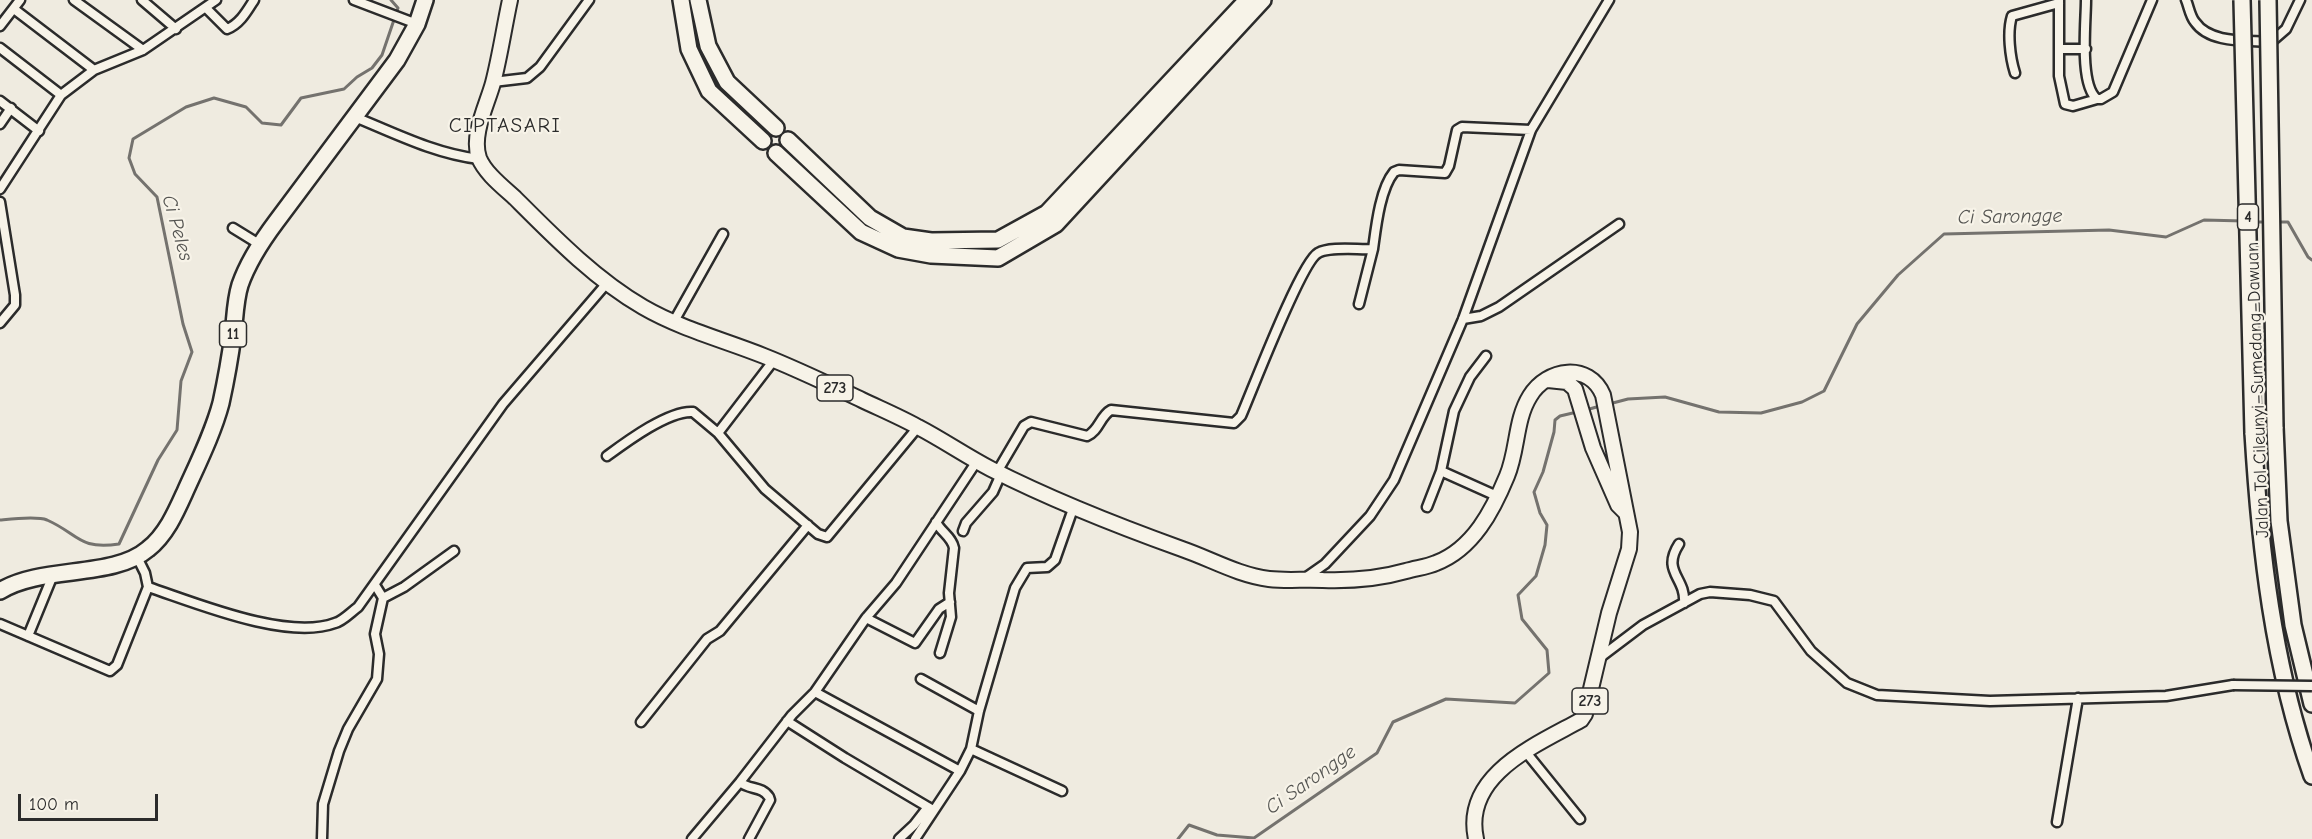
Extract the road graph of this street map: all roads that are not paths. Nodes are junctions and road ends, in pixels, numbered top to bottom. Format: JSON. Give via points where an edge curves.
{"nodes":[{"id":1,"x":20,"y":0,"type":"edge"},
{"id":2,"x":74,"y":0,"type":"edge"},
{"id":3,"x":142,"y":0,"type":"edge"},
{"id":4,"x":216,"y":0,"type":"edge"},
{"id":5,"x":254,"y":0,"type":"edge"},
{"id":6,"x":354,"y":0,"type":"edge"},
{"id":7,"x":425,"y":0,"type":"edge"},
{"id":8,"x":510,"y":0,"type":"edge"},
{"id":9,"x":589,"y":0,"type":"edge"},
{"id":10,"x":681,"y":0,"type":"edge"},
{"id":11,"x":698,"y":0,"type":"edge"},
{"id":12,"x":1248,"y":0,"type":"edge"},
{"id":13,"x":1263,"y":0,"type":"edge"},
{"id":14,"x":1608,"y":0,"type":"edge"},
{"id":15,"x":2086,"y":0,"type":"edge"},
{"id":16,"x":2152,"y":0,"type":"edge"},
{"id":17,"x":2186,"y":0,"type":"edge"},
{"id":18,"x":2242,"y":0,"type":"edge"},
{"id":19,"x":2268,"y":0,"type":"edge"},
{"id":20,"x":2300,"y":0,"type":"edge"},
{"id":21,"x":2059,"y":2,"type":"edge"},
{"id":22,"x":206,"y":8,"type":"junction"},
{"id":23,"x":14,"y":9,"type":"junction"},
{"id":24,"x":417,"y":24,"type":"junction"},
{"id":25,"x":0,"y":26,"type":"edge"},
{"id":26,"x":176,"y":29,"type":"junction"},
{"id":27,"x":0,"y":48,"type":"edge"},
{"id":28,"x":2059,"y":49,"type":"junction"},
{"id":29,"x":2086,"y":49,"type":"junction"},
{"id":30,"x":143,"y":50,"type":"junction"},
{"id":31,"x":94,"y":70,"type":"junction"},
{"id":32,"x":2015,"y":73,"type":"dead end"},
{"id":33,"x":493,"y":82,"type":"junction"},
{"id":34,"x":62,"y":95,"type":"junction"},
{"id":35,"x":2097,"y":99,"type":"junction"},
{"id":36,"x":0,"y":101,"type":"edge"},
{"id":37,"x":11,"y":108,"type":"junction"},
{"id":38,"x":355,"y":117,"type":"junction"},
{"id":39,"x":0,"y":124,"type":"edge"},
{"id":40,"x":776,"y":128,"type":"dead end"},
{"id":41,"x":1531,"y":130,"type":"junction"},
{"id":42,"x":39,"y":131,"type":"junction"},
{"id":43,"x":788,"y":140,"type":"dead end"},
{"id":44,"x":763,"y":141,"type":"dead end"},
{"id":45,"x":776,"y":153,"type":"dead end"},
{"id":46,"x":479,"y":159,"type":"junction"},
{"id":47,"x":0,"y":189,"type":"edge"},
{"id":48,"x":0,"y":202,"type":"edge"},
{"id":49,"x":1619,"y":224,"type":"dead end"},
{"id":50,"x":233,"y":228,"type":"dead end"},
{"id":51,"x":723,"y":234,"type":"dead end"},
{"id":52,"x":259,"y":244,"type":"junction"},
{"id":53,"x":1373,"y":249,"type":"junction"},
{"id":54,"x":608,"y":283,"type":"junction"},
{"id":55,"x":1359,"y":304,"type":"dead end"},
{"id":56,"x":1463,"y":319,"type":"junction"},
{"id":57,"x":0,"y":323,"type":"edge"},
{"id":58,"x":673,"y":323,"type":"junction"},
{"id":59,"x":1486,"y":356,"type":"dead end"},
{"id":60,"x":774,"y":360,"type":"junction"},
{"id":61,"x":1542,"y":381,"type":"junction"},
{"id":62,"x":918,"y":427,"type":"junction"},
{"id":63,"x":718,"y":433,"type":"junction"},
{"id":64,"x":607,"y":456,"type":"dead end"},
{"id":65,"x":977,"y":461,"type":"junction"},
{"id":66,"x":1440,"y":471,"type":"junction"},
{"id":67,"x":999,"y":473,"type":"junction"},
{"id":68,"x":1499,"y":497,"type":"junction"},
{"id":69,"x":1074,"y":506,"type":"junction"},
{"id":70,"x":1427,"y":507,"type":"dead end"},
{"id":71,"x":1627,"y":513,"type":"junction"},
{"id":72,"x":936,"y":522,"type":"junction"},
{"id":73,"x":808,"y":525,"type":"junction"},
{"id":74,"x":963,"y":531,"type":"dead end"},
{"id":75,"x":1679,"y":544,"type":"dead end"},
{"id":76,"x":454,"y":551,"type":"dead end"},
{"id":77,"x":137,"y":557,"type":"junction"},
{"id":78,"x":53,"y":574,"type":"junction"},
{"id":79,"x":1302,"y":580,"type":"junction"},
{"id":80,"x":375,"y":585,"type":"junction"},
{"id":81,"x":148,"y":587,"type":"junction"},
{"id":82,"x":0,"y":591,"type":"edge"},
{"id":83,"x":382,"y":598,"type":"junction"},
{"id":84,"x":950,"y":602,"type":"junction"},
{"id":85,"x":1684,"y":603,"type":"junction"},
{"id":86,"x":866,"y":618,"type":"junction"},
{"id":87,"x":0,"y":624,"type":"edge"},
{"id":88,"x":28,"y":636,"type":"junction"},
{"id":89,"x":940,"y":653,"type":"dead end"},
{"id":90,"x":1598,"y":660,"type":"junction"},
{"id":91,"x":921,"y":679,"type":"dead end"},
{"id":92,"x":2312,"y":686,"type":"edge"},
{"id":93,"x":815,"y":692,"type":"junction"},
{"id":94,"x":2078,"y":698,"type":"junction"},
{"id":95,"x":2312,"y":704,"type":"edge"},
{"id":96,"x":979,"y":711,"type":"junction"},
{"id":97,"x":787,"y":721,"type":"junction"},
{"id":98,"x":641,"y":722,"type":"dead end"},
{"id":99,"x":971,"y":749,"type":"junction"},
{"id":100,"x":1525,"y":750,"type":"junction"},
{"id":101,"x":960,"y":771,"type":"junction"},
{"id":102,"x":2312,"y":776,"type":"edge"},
{"id":103,"x":740,"y":782,"type":"junction"},
{"id":104,"x":1062,"y":791,"type":"dead end"},
{"id":105,"x":930,"y":808,"type":"junction"},
{"id":106,"x":1580,"y":819,"type":"dead end"},
{"id":107,"x":2057,"y":822,"type":"dead end"},
{"id":108,"x":914,"y":825,"type":"junction"},
{"id":109,"x":322,"y":839,"type":"edge"},
{"id":110,"x":692,"y":839,"type":"edge"},
{"id":111,"x":749,"y":839,"type":"edge"},
{"id":112,"x":899,"y":839,"type":"edge"},
{"id":113,"x":914,"y":839,"type":"edge"},
{"id":114,"x":1476,"y":839,"type":"edge"}],
"edges":[{"from":1,"to":23,"type":"street"},
{"from":2,"to":30,"type":"street"},
{"from":3,"to":26,"type":"street"},
{"from":4,"to":22,"type":"street"},
{"from":5,"to":22,"type":"street","via":[[240,20],[227,29]]},
{"from":6,"to":24,"type":"street"},
{"from":7,"to":24,"type":"highway","number":"11"},
{"from":8,"to":33,"type":"main road"},
{"from":9,"to":33,"type":"street","via":[[540,67],[527,78]]},
{"from":10,"to":44,"type":"highway","via":[[689,50],[709,91]]},
{"from":11,"to":40,"type":"highway","via":[[708,46],[728,82]]},
{"from":12,"to":43,"type":"highway","via":[[1047,213],[998,240],[931,241],[903,237],[870,218]]},
{"from":13,"to":45,"type":"highway","via":[[1056,224],[998,258],[931,255],[898,249],[861,232]]},
{"from":14,"to":41,"type":"street"},
{"from":15,"to":29,"type":"street"},
{"from":16,"to":35,"type":"street","via":[[2113,92]]},
{"from":17,"to":20,"type":"street","via":[[2192,18],[2204,32],[2225,39],[2271,42],[2286,29]]},
{"from":18,"to":102,"type":"highway","name":"Jalan Tol Cileunyi–Sumedang–Dawuan","number":"4","bridge":true,"via":[[2258,520],[2274,631]]},
{"from":19,"to":95,"type":"highway","name":"Jalan Tol Cileunyi–Sumedang–Dawuan","number":"4","bridge":true,"via":[[2279,521],[2293,625]]},
{"from":21,"to":28,"type":"street"},
{"from":21,"to":32,"type":"street","via":[[2012,16],[2011,56]]},
{"from":22,"to":26,"type":"street"},
{"from":23,"to":25,"type":"street"},
{"from":23,"to":31,"type":"street"},
{"from":24,"to":38,"type":"highway","number":"11","via":[[397,60]]},
{"from":26,"to":30,"type":"street"},
{"from":27,"to":34,"type":"street"},
{"from":28,"to":29,"type":"street"},
{"from":28,"to":35,"type":"street","via":[[2066,104],[2073,106]]},
{"from":29,"to":35,"type":"street","via":[[2089,90]]},
{"from":30,"to":31,"type":"street"},
{"from":31,"to":34,"type":"street"},
{"from":33,"to":46,"type":"main road","via":[[478,134]]},
{"from":34,"to":42,"type":"street"},
{"from":36,"to":37,"type":"street"},
{"from":37,"to":39,"type":"street"},
{"from":37,"to":42,"type":"street"},
{"from":38,"to":46,"type":"street","via":[[446,153]]},
{"from":38,"to":52,"type":"highway","number":"11"},
{"from":41,"to":53,"type":"street","via":[[1462,127],[1456,132],[1445,173],[1394,172],[1387,183]]},
{"from":41,"to":56,"type":"street"},
{"from":42,"to":47,"type":"street"},
{"from":46,"to":54,"type":"main road","number":"273","via":[[524,207]]},
{"from":48,"to":57,"type":"street","via":[[15,295],[15,305]]},
{"from":49,"to":56,"type":"street","via":[[1499,307]]},
{"from":50,"to":52,"type":"street"},
{"from":51,"to":58,"type":"street"},
{"from":52,"to":77,"type":"highway","number":"11","via":[[240,288],[226,377],[213,425],[172,518],[155,543]]},
{"from":53,"to":55,"type":"street"},
{"from":53,"to":67,"type":"street","via":[[1328,250],[1314,256],[1280,320],[1237,422],[1111,410],[1088,436],[1031,422],[1024,426]]},
{"from":54,"to":58,"type":"main road","number":"273"},
{"from":54,"to":80,"type":"street","via":[[503,404]]},
{"from":56,"to":79,"type":"street","via":[[1394,480],[1370,516],[1325,564]]},
{"from":58,"to":60,"type":"main road","number":"273"},
{"from":59,"to":66,"type":"street","via":[[1460,394]]},
{"from":60,"to":62,"type":"main road","number":"273"},
{"from":60,"to":63,"type":"street"},
{"from":61,"to":68,"type":"main road","number":"273","via":[[1523,410],[1513,462]]},
{"from":61,"to":71,"type":"main road","number":"273","via":[[1568,382],[1575,389],[1593,448],[1618,505]]},
{"from":61,"to":71,"type":"main road","number":"273","via":[[1553,375],[1578,373],[1600,387]]},
{"from":62,"to":65,"type":"main road","number":"273"},
{"from":62,"to":73,"type":"street","via":[[828,537],[820,536]]},
{"from":63,"to":64,"type":"street","via":[[698,414],[688,411],[636,434]]},
{"from":63,"to":73,"type":"street","via":[[765,489]]},
{"from":65,"to":67,"type":"main road","number":"273"},
{"from":65,"to":72,"type":"street"},
{"from":66,"to":68,"type":"street"},
{"from":66,"to":70,"type":"street"},
{"from":67,"to":69,"type":"main road","number":"273"},
{"from":67,"to":74,"type":"street","via":[[993,492]]},
{"from":68,"to":79,"type":"main road","number":"273","via":[[1470,539],[1435,564],[1368,579]]},
{"from":69,"to":79,"type":"main road","number":"273","via":[[1243,573]]},
{"from":69,"to":96,"type":"street","via":[[1054,560],[1047,567],[1027,568],[1015,588]]},
{"from":71,"to":90,"type":"main road","number":"273","via":[[1631,541]]},
{"from":72,"to":84,"type":"street","via":[[954,548]]},
{"from":72,"to":86,"type":"street","via":[[896,583]]},
{"from":73,"to":98,"type":"street","via":[[720,631],[711,634]]},
{"from":75,"to":85,"type":"street","via":[[1671,560],[1685,592]]},
{"from":76,"to":83,"type":"street"},
{"from":77,"to":78,"type":"highway","number":"11","via":[[108,566]]},
{"from":77,"to":81,"type":"street"},
{"from":78,"to":82,"type":"highway","number":"11"},
{"from":78,"to":88,"type":"street"},
{"from":80,"to":81,"type":"street","via":[[358,607],[336,623],[303,628],[242,619]]},
{"from":80,"to":83,"type":"street"},
{"from":81,"to":88,"type":"street","via":[[110,671]]},
{"from":83,"to":109,"type":"street","via":[[375,634],[380,654],[377,679],[339,751],[323,804]]},
{"from":84,"to":86,"type":"street","via":[[939,609],[915,643]]},
{"from":84,"to":89,"type":"street","via":[[951,617]]},
{"from":85,"to":90,"type":"street","via":[[1643,625]]},
{"from":85,"to":94,"type":"street","via":[[1710,592],[1750,594],[1773,601],[1811,651],[1847,683],[1877,695],[1990,701]]},
{"from":86,"to":93,"type":"street"},
{"from":87,"to":88,"type":"street"},
{"from":90,"to":100,"type":"main road","number":"273","via":[[1589,706],[1581,720]]},
{"from":91,"to":96,"type":"street"},
{"from":92,"to":94,"type":"street","bridge":true,"via":[[2233,685],[2166,696]]},
{"from":93,"to":97,"type":"street"},
{"from":93,"to":101,"type":"street"},
{"from":94,"to":107,"type":"street"},
{"from":96,"to":99,"type":"street"},
{"from":97,"to":103,"type":"street"},
{"from":97,"to":105,"type":"street"},
{"from":99,"to":101,"type":"street"},
{"from":99,"to":104,"type":"street"},
{"from":100,"to":106,"type":"street"},
{"from":100,"to":114,"type":"main road","number":"273","via":[[1500,769],[1481,793],[1474,819]]},
{"from":101,"to":105,"type":"street"},
{"from":103,"to":110,"type":"street"},
{"from":103,"to":111,"type":"street","via":[[761,790],[770,800]]},
{"from":105,"to":108,"type":"street"},
{"from":105,"to":113,"type":"street"},
{"from":108,"to":112,"type":"street"},
{"from":108,"to":113,"type":"street"}]}
